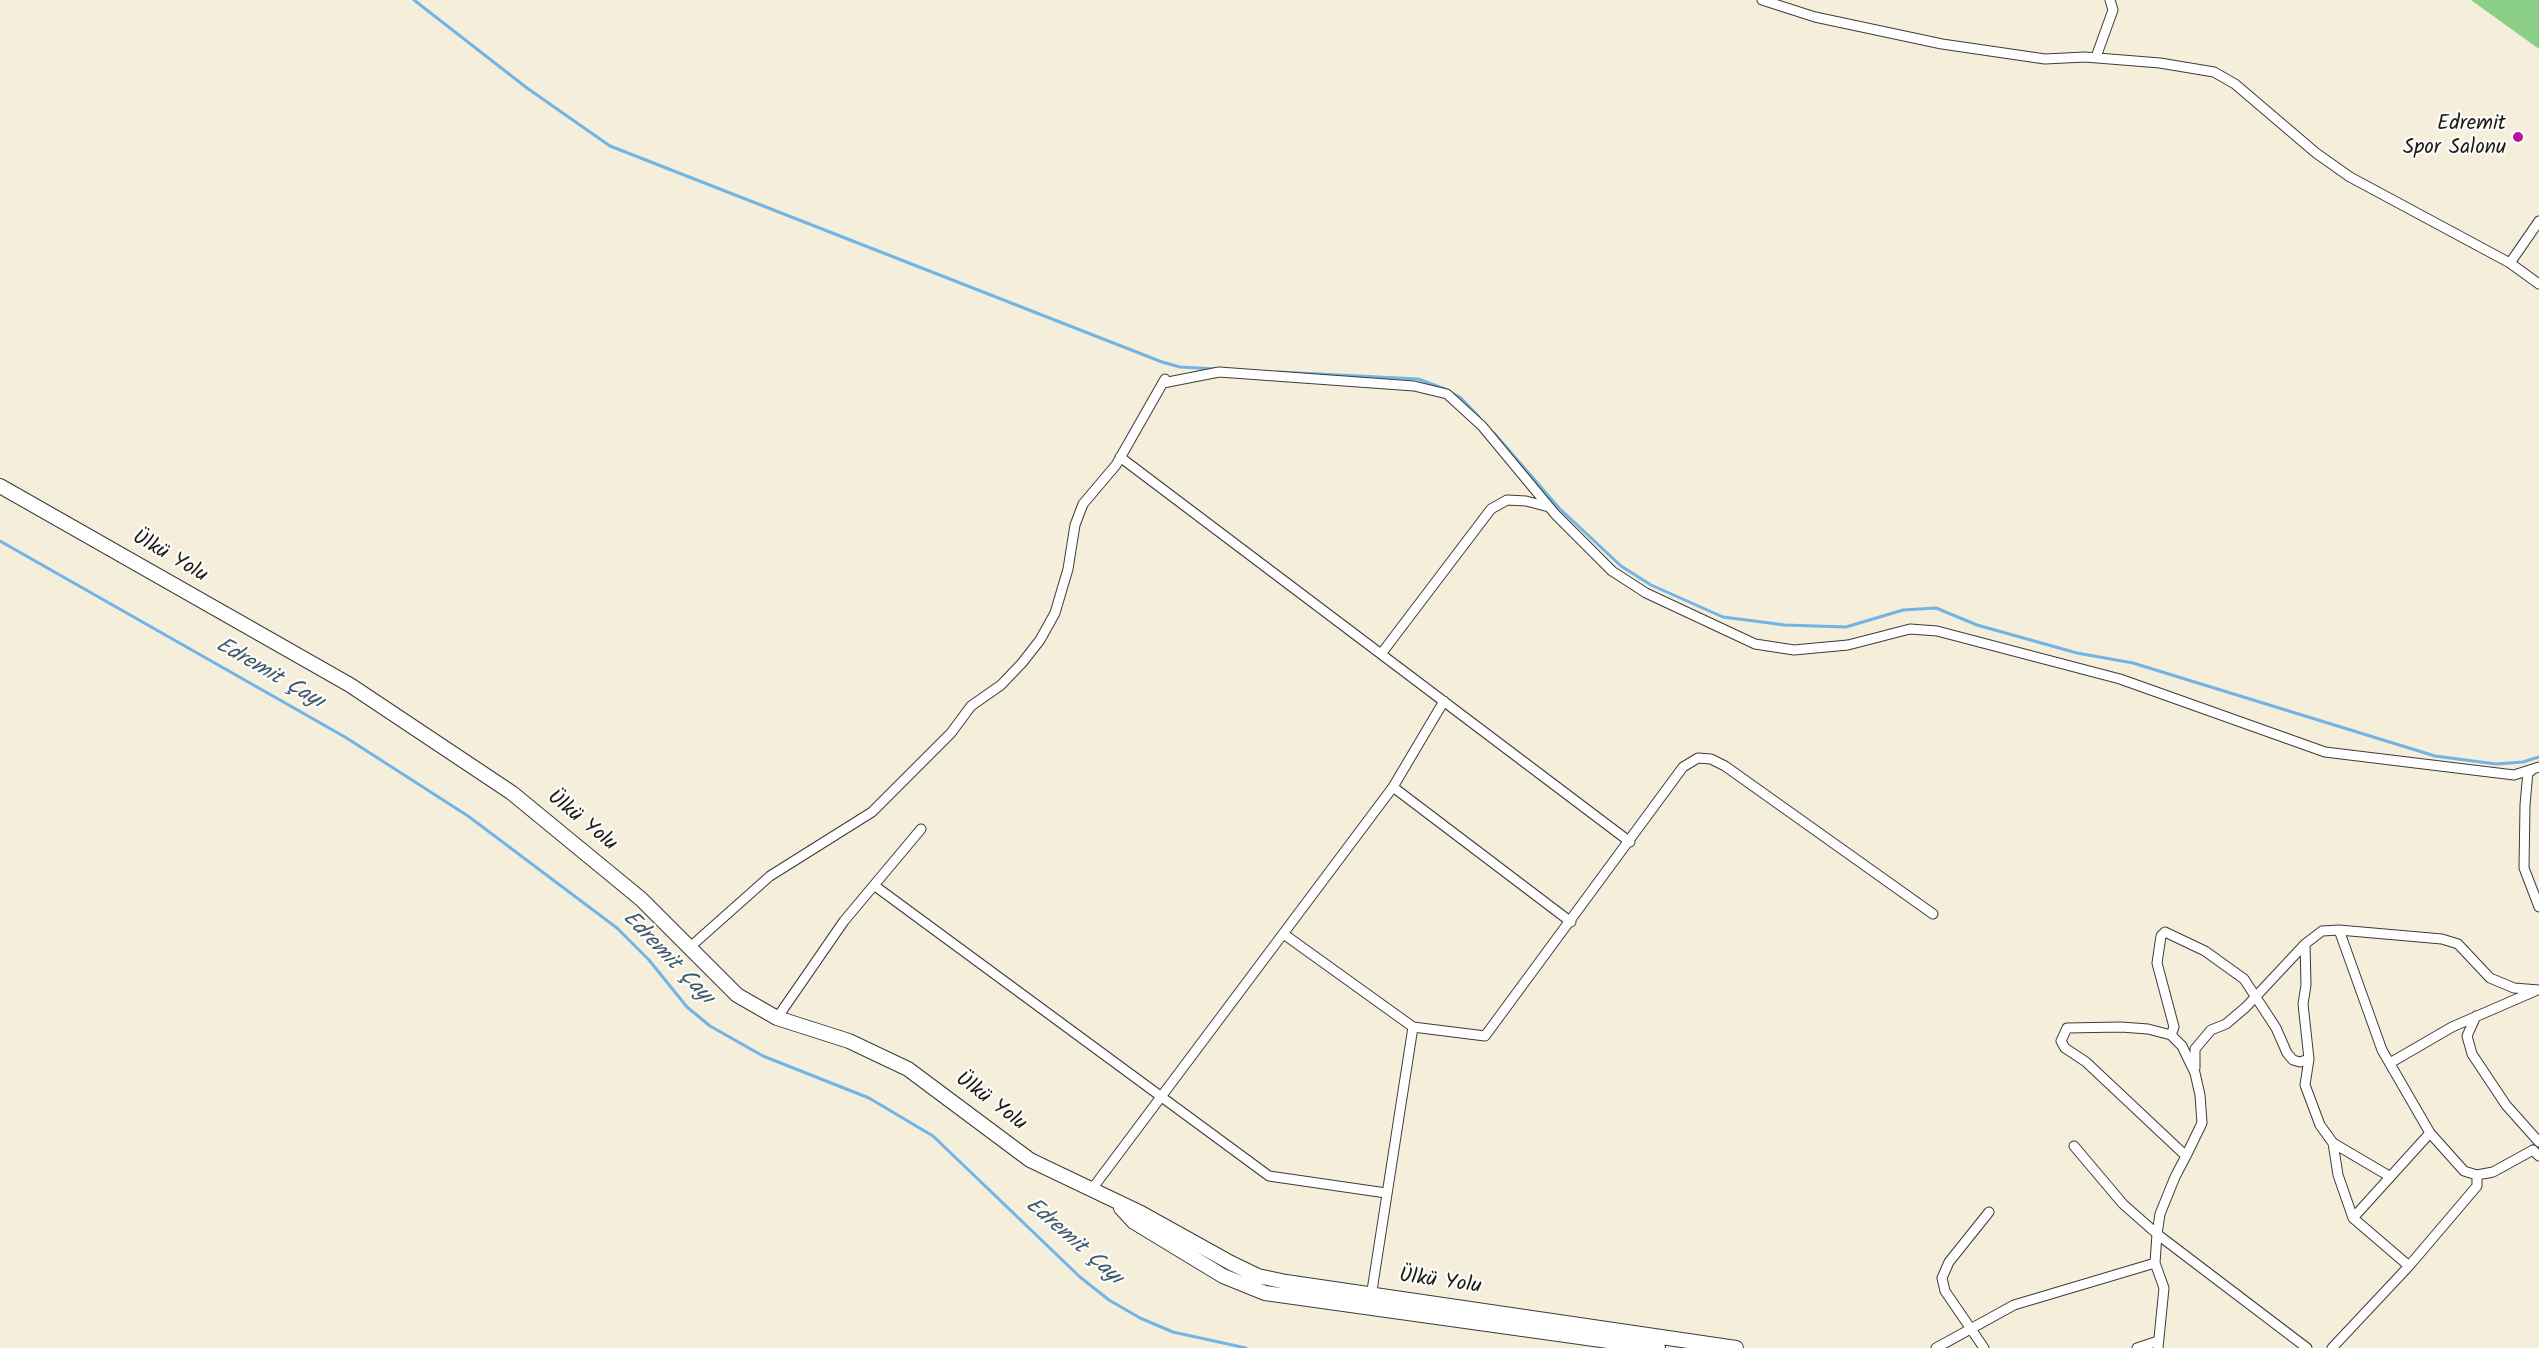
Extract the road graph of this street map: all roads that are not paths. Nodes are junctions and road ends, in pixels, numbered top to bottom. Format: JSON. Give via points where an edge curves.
{"nodes":[{"id":1,"x":1762,"y":0,"type":"edge"},
{"id":2,"x":2110,"y":0,"type":"edge"},
{"id":3,"x":2096,"y":57,"type":"junction"},
{"id":4,"x":2539,"y":221,"type":"edge"},
{"id":5,"x":2510,"y":263,"type":"junction"},
{"id":6,"x":2539,"y":284,"type":"edge"},
{"id":7,"x":1120,"y":457,"type":"junction"},
{"id":8,"x":0,"y":486,"type":"edge"},
{"id":9,"x":1550,"y":508,"type":"junction"},
{"id":10,"x":1381,"y":654,"type":"junction"},
{"id":11,"x":1444,"y":701,"type":"junction"},
{"id":12,"x":2539,"y":769,"type":"edge"},
{"id":13,"x":2528,"y":771,"type":"junction"},
{"id":14,"x":1393,"y":787,"type":"junction"},
{"id":15,"x":921,"y":829,"type":"dead end"},
{"id":16,"x":1630,"y":842,"type":"junction"},
{"id":17,"x":874,"y":886,"type":"junction"},
{"id":18,"x":2539,"y":907,"type":"edge"},
{"id":19,"x":1933,"y":914,"type":"dead end"},
{"id":20,"x":1571,"y":922,"type":"junction"},
{"id":21,"x":2339,"y":930,"type":"junction"},
{"id":22,"x":1285,"y":935,"type":"junction"},
{"id":23,"x":2305,"y":944,"type":"junction"},
{"id":24,"x":689,"y":948,"type":"junction"},
{"id":25,"x":2538,"y":990,"type":"edge"},
{"id":26,"x":2257,"y":997,"type":"junction"},
{"id":27,"x":2476,"y":1016,"type":"junction"},
{"id":28,"x":777,"y":1018,"type":"junction"},
{"id":29,"x":1413,"y":1027,"type":"junction"},
{"id":30,"x":2171,"y":1035,"type":"junction"},
{"id":31,"x":2309,"y":1059,"type":"junction"},
{"id":32,"x":2390,"y":1063,"type":"junction"},
{"id":33,"x":2195,"y":1073,"type":"junction"},
{"id":34,"x":1161,"y":1097,"type":"junction"},
{"id":35,"x":2430,"y":1133,"type":"junction"},
{"id":36,"x":2333,"y":1143,"type":"junction"},
{"id":37,"x":2074,"y":1146,"type":"dead end"},
{"id":38,"x":2538,"y":1149,"type":"edge"},
{"id":39,"x":2186,"y":1156,"type":"junction"},
{"id":40,"x":2477,"y":1175,"type":"junction"},
{"id":41,"x":2389,"y":1176,"type":"junction"},
{"id":42,"x":1092,"y":1189,"type":"junction"},
{"id":43,"x":1386,"y":1193,"type":"junction"},
{"id":44,"x":1989,"y":1212,"type":"dead end"},
{"id":45,"x":2353,"y":1218,"type":"junction"},
{"id":46,"x":2157,"y":1234,"type":"junction"},
{"id":47,"x":2155,"y":1263,"type":"junction"},
{"id":48,"x":2409,"y":1266,"type":"junction"},
{"id":49,"x":1371,"y":1301,"type":"junction"},
{"id":50,"x":1970,"y":1327,"type":"junction"},
{"id":51,"x":2158,"y":1344,"type":"edge"},
{"id":52,"x":1658,"y":1348,"type":"edge"},
{"id":53,"x":1736,"y":1348,"type":"edge"},
{"id":54,"x":1936,"y":1348,"type":"edge"},
{"id":55,"x":1984,"y":1348,"type":"edge"},
{"id":56,"x":2137,"y":1348,"type":"edge"},
{"id":57,"x":2307,"y":1348,"type":"edge"},
{"id":58,"x":2332,"y":1348,"type":"edge"}],
"edges":[{"from":1,"to":3,"type":"street","via":[[1942,44],[2045,59]]},
{"from":2,"to":3,"type":"street","via":[[2113,10]]},
{"from":3,"to":5,"type":"street","via":[[2214,72],[2235,84],[2350,177]]},
{"from":4,"to":5,"type":"street"},
{"from":5,"to":6,"type":"street"},
{"from":7,"to":9,"type":"street","via":[[1164,380],[1219,372],[1414,386],[1448,394],[1482,426]]},
{"from":7,"to":10,"type":"street"},
{"from":7,"to":24,"type":"street","via":[[1083,504],[1054,613],[1022,663],[1001,685],[971,706],[951,733],[873,812],[770,876]]},
{"from":8,"to":24,"type":"main road","name":"Ülkü Yolu","via":[[350,685],[512,793],[641,899]]},
{"from":9,"to":10,"type":"street","via":[[1507,500],[1491,509]]},
{"from":9,"to":13,"type":"street","via":[[1612,571],[1646,593],[1755,644],[1794,650],[1857,643],[1910,629],[1937,631],[2120,679],[2325,752],[2514,775]]},
{"from":10,"to":11,"type":"street"},
{"from":11,"to":14,"type":"street"},
{"from":11,"to":16,"type":"street"},
{"from":12,"to":13,"type":"street"},
{"from":13,"to":18,"type":"street","via":[[2524,868]]},
{"from":14,"to":20,"type":"street"},
{"from":14,"to":22,"type":"street"},
{"from":15,"to":17,"type":"street"},
{"from":16,"to":19,"type":"street","via":[[1683,767],[1698,758],[1711,759]]},
{"from":16,"to":20,"type":"street"},
{"from":17,"to":28,"type":"street","via":[[844,921]]},
{"from":17,"to":34,"type":"street"},
{"from":20,"to":29,"type":"street","via":[[1485,1036]]},
{"from":21,"to":23,"type":"street","via":[[2322,931]]},
{"from":21,"to":25,"type":"street","via":[[2442,939],[2458,944],[2490,978],[2514,988]]},
{"from":21,"to":32,"type":"street"},
{"from":22,"to":29,"type":"street"},
{"from":22,"to":34,"type":"street"},
{"from":23,"to":26,"type":"street"},
{"from":23,"to":31,"type":"street","via":[[2303,1005]]},
{"from":24,"to":28,"type":"main road","name":"Ülkü Yolu","via":[[737,995]]},
{"from":25,"to":27,"type":"street"},
{"from":26,"to":30,"type":"street","via":[[2227,965],[2165,932],[2157,963],[2174,1027]]},
{"from":26,"to":31,"type":"street","via":[[2293,1060]]},
{"from":26,"to":33,"type":"street","via":[[2226,1024],[2211,1030],[2195,1048]]},
{"from":27,"to":32,"type":"street"},
{"from":27,"to":38,"type":"street","via":[[2468,1036],[2472,1054]]},
{"from":28,"to":42,"type":"main road","name":"Ülkü Yolu","via":[[849,1041],[908,1069],[1030,1160]]},
{"from":29,"to":43,"type":"street"},
{"from":30,"to":33,"type":"street"},
{"from":30,"to":39,"type":"street","via":[[2148,1029],[2076,1026],[2067,1028],[2061,1041]]},
{"from":31,"to":36,"type":"street","via":[[2305,1084],[2322,1131]]},
{"from":32,"to":35,"type":"street"},
{"from":33,"to":39,"type":"street","via":[[2202,1124]]},
{"from":34,"to":42,"type":"street"},
{"from":34,"to":43,"type":"street","via":[[1269,1176]]},
{"from":35,"to":40,"type":"street","via":[[2464,1171]]},
{"from":35,"to":41,"type":"street"},
{"from":36,"to":41,"type":"street"},
{"from":36,"to":45,"type":"street","via":[[2338,1175]]},
{"from":37,"to":46,"type":"street","via":[[2123,1204]]},
{"from":38,"to":40,"type":"street","via":[[2493,1172]]},
{"from":39,"to":46,"type":"street","via":[[2160,1214]]},
{"from":40,"to":48,"type":"street","via":[[2477,1186]]},
{"from":41,"to":45,"type":"street"},
{"from":42,"to":49,"type":"main road","name":"Ülkü Yolu","via":[[1118,1204],[1134,1221],[1243,1285],[1282,1296]]},
{"from":43,"to":49,"type":"street"},
{"from":44,"to":50,"type":"street","via":[[1942,1274],[1945,1291]]},
{"from":45,"to":48,"type":"street"},
{"from":46,"to":47,"type":"street"},
{"from":46,"to":57,"type":"street"},
{"from":47,"to":50,"type":"street","via":[[2014,1305]]},
{"from":47,"to":51,"type":"street","via":[[2164,1288]]},
{"from":48,"to":58,"type":"street"},
{"from":49,"to":52,"type":"main road","name":"Ülkü Yolu"},
{"from":49,"to":53,"type":"main road","name":"Ülkü Yolu"},
{"from":50,"to":54,"type":"street"},
{"from":50,"to":55,"type":"street"},
{"from":51,"to":56,"type":"street"}]}
